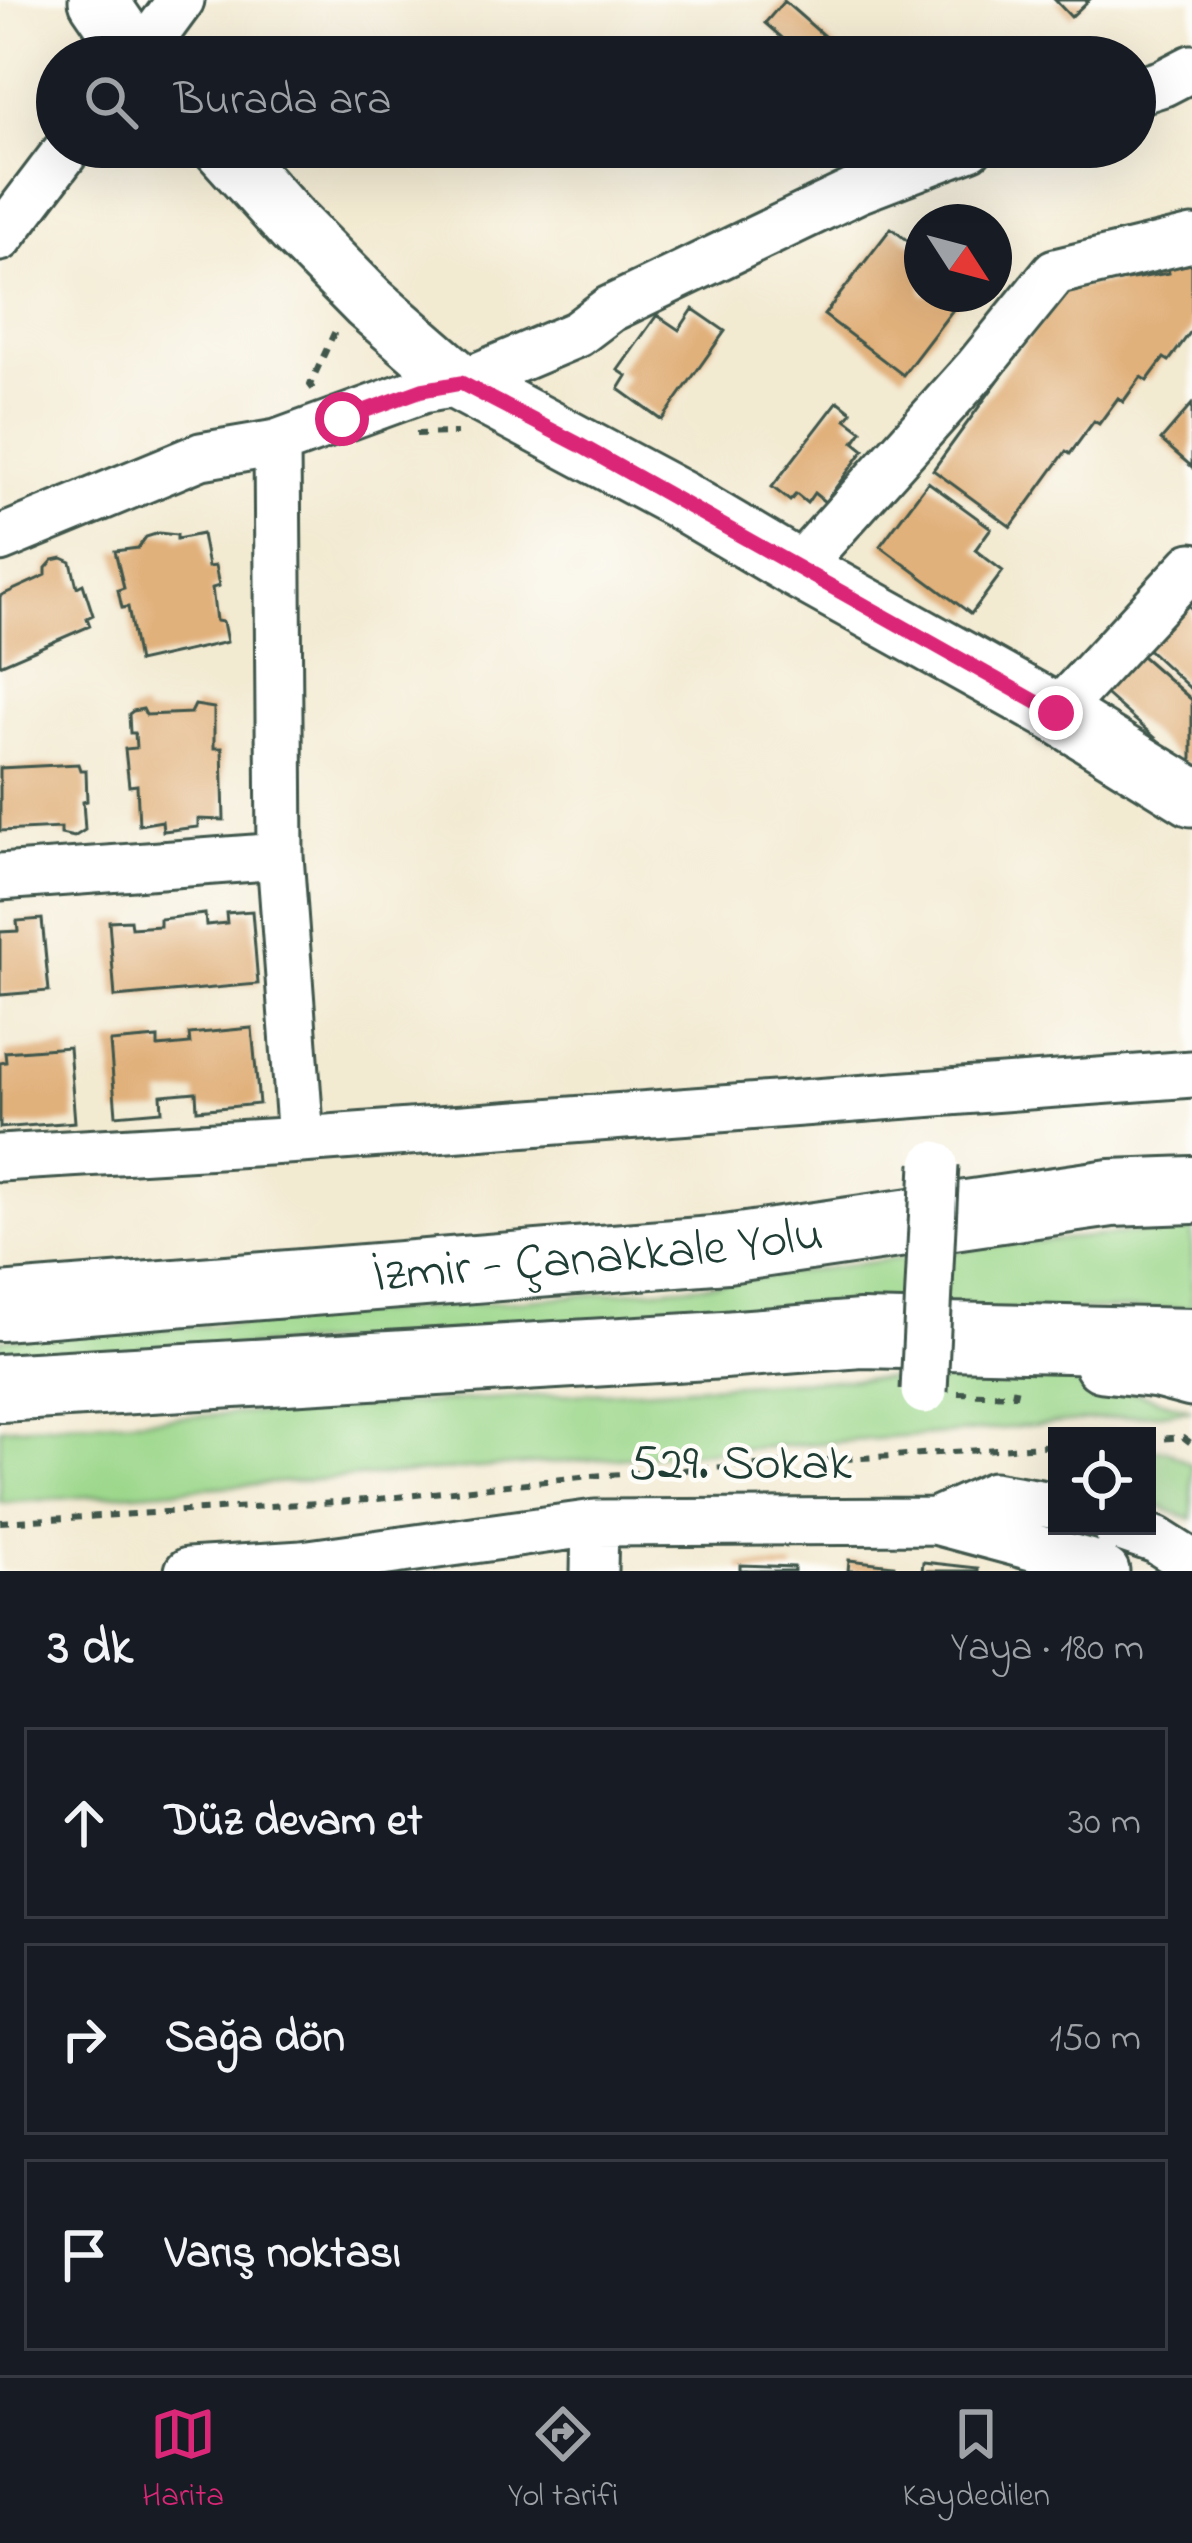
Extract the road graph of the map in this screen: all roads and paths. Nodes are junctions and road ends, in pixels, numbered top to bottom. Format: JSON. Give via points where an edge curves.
{"nodes":[{"id":1,"x":98,"y":0,"type":"edge"},
{"id":2,"x":182,"y":0,"type":"edge"},
{"id":3,"x":123,"y":36,"type":"edge"},
{"id":4,"x":154,"y":36,"type":"edge"},
{"id":5,"x":51,"y":168,"type":"edge"},
{"id":6,"x":241,"y":168,"type":"edge"},
{"id":7,"x":915,"y":168,"type":"edge"},
{"id":8,"x":4,"y":224,"type":"edge"},
{"id":9,"x":1192,"y":239,"type":"edge"},
{"id":10,"x":461,"y":383,"type":"junction"},
{"id":11,"x":277,"y":443,"type":"junction"},
{"id":12,"x":0,"y":538,"type":"edge"},
{"id":13,"x":1192,"y":566,"type":"edge"},
{"id":14,"x":797,"y":569,"type":"junction"},
{"id":15,"x":1056,"y":713,"type":"junction"},
{"id":16,"x":1192,"y":797,"type":"edge"},
{"id":17,"x":1192,"y":812,"type":"edge"},
{"id":18,"x":280,"y":856,"type":"junction"},
{"id":19,"x":0,"y":877,"type":"edge"},
{"id":20,"x":1192,"y":1074,"type":"edge"},
{"id":21,"x":302,"y":1140,"type":"junction"},
{"id":22,"x":0,"y":1158,"type":"edge"},
{"id":23,"x":935,"y":1163,"type":"dead end"},
{"id":24,"x":1192,"y":1190,"type":"edge"},
{"id":25,"x":0,"y":1307,"type":"edge"},
{"id":26,"x":861,"y":1334,"type":"junction"},
{"id":27,"x":1192,"y":1342,"type":"edge"},
{"id":28,"x":1192,"y":1378,"type":"edge"},
{"id":29,"x":0,"y":1388,"type":"edge"},
{"id":30,"x":924,"y":1391,"type":"joint"},
{"id":31,"x":1014,"y":1395,"type":"dead end"},
{"id":32,"x":1156,"y":1439,"type":"edge"},
{"id":33,"x":1192,"y":1444,"type":"edge"},
{"id":34,"x":1048,"y":1446,"type":"edge"},
{"id":35,"x":1048,"y":1504,"type":"edge"},
{"id":36,"x":935,"y":1521,"type":"junction"},
{"id":37,"x":0,"y":1522,"type":"edge"},
{"id":38,"x":595,"y":1523,"type":"junction"},
{"id":39,"x":1141,"y":1535,"type":"edge"},
{"id":40,"x":1192,"y":1563,"type":"edge"},
{"id":41,"x":302,"y":1567,"type":"edge"},
{"id":42,"x":188,"y":1571,"type":"edge"},
{"id":43,"x":594,"y":1571,"type":"edge"},
{"id":44,"x":1106,"y":1571,"type":"edge"}],
"edges":[{"from":1,"to":3,"type":"main road"},
{"from":2,"to":4,"type":"street"},
{"from":5,"to":8,"type":"street"},
{"from":6,"to":10,"type":"main road","via":[[369,303]]},
{"from":7,"to":10,"type":"street"},
{"from":9,"to":14,"type":"street","via":[[1055,272]]},
{"from":10,"to":11,"type":"street"},
{"from":10,"to":14,"type":"main road"},
{"from":11,"to":12,"type":"street","via":[[201,456]]},
{"from":11,"to":18,"type":"street"},
{"from":13,"to":15,"type":"street"},
{"from":14,"to":15,"type":"main road"},
{"from":15,"to":16,"type":"main road"},
{"from":15,"to":17,"type":"main road"},
{"from":18,"to":19,"type":"street"},
{"from":18,"to":21,"type":"street"},
{"from":20,"to":21,"type":"street"},
{"from":21,"to":22,"type":"street"},
{"from":23,"to":30,"type":"street","bridge":true},
{"from":24,"to":25,"type":"highway","name":"İzmir - Çanakkale Yolu","via":[[1111,1193],[726,1249]]},
{"from":26,"to":27,"type":"highway","name":"İzmir - Çanakkale Yolu"},
{"from":26,"to":28,"type":"main road"},
{"from":26,"to":29,"type":"highway","name":"İzmir - Çanakkale Yolu"},
{"from":30,"to":31,"type":"path"},
{"from":32,"to":33,"type":"path"},
{"from":34,"to":37,"type":"path"},
{"from":35,"to":36,"type":"street","via":[[993,1495]]},
{"from":36,"to":38,"type":"street","name":"529. Sokak"},
{"from":36,"to":44,"type":"street"},
{"from":38,"to":41,"type":"street"},
{"from":38,"to":43,"type":"street","name":"529. Sokak"},
{"from":39,"to":40,"type":"street"},
{"from":41,"to":42,"type":"street"}]}
